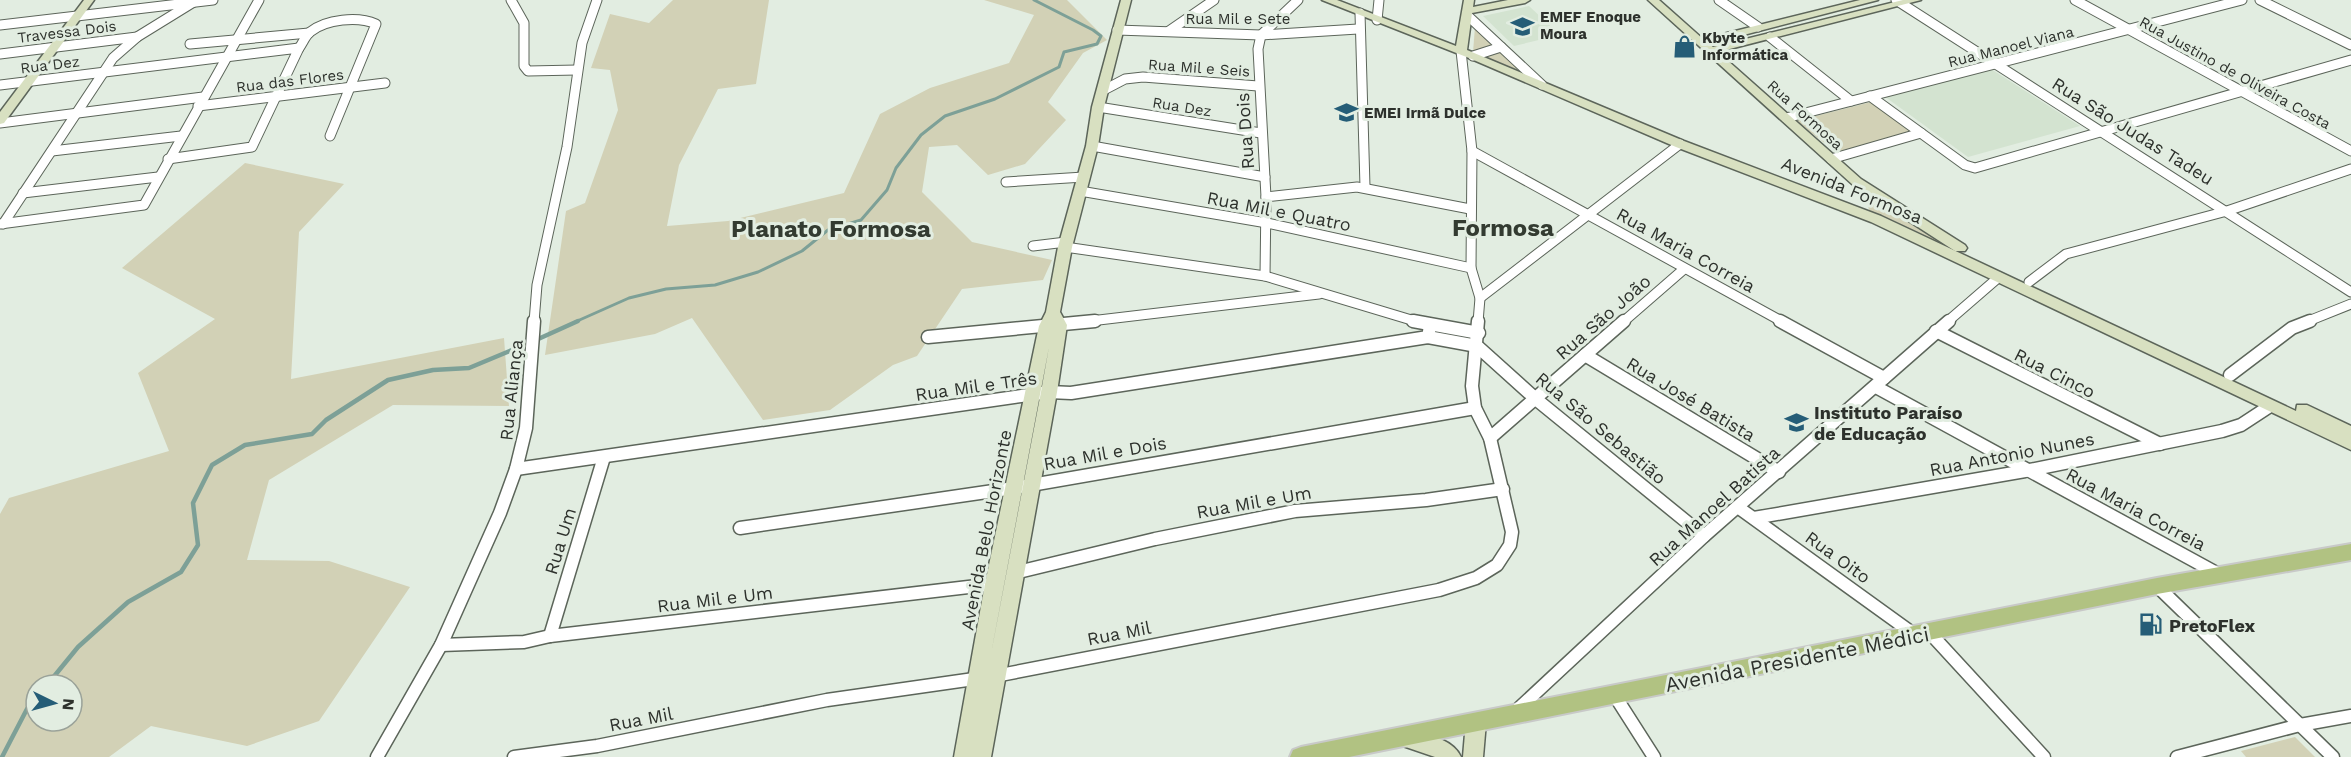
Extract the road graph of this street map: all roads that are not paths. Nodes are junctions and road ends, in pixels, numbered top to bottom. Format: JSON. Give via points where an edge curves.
{"nodes":[{"id":1,"x":89,"y":0,"type":"edge"},
{"id":2,"x":213,"y":0,"type":"edge"},
{"id":3,"x":259,"y":0,"type":"edge"},
{"id":4,"x":511,"y":0,"type":"edge"},
{"id":5,"x":597,"y":0,"type":"edge"},
{"id":6,"x":1126,"y":0,"type":"edge"},
{"id":7,"x":1214,"y":0,"type":"edge"},
{"id":8,"x":1298,"y":0,"type":"edge"},
{"id":9,"x":1327,"y":0,"type":"edge"},
{"id":10,"x":1379,"y":0,"type":"edge"},
{"id":11,"x":1525,"y":0,"type":"edge"},
{"id":12,"x":1653,"y":0,"type":"edge"},
{"id":13,"x":1719,"y":0,"type":"edge"},
{"id":14,"x":1873,"y":0,"type":"edge"},
{"id":15,"x":1916,"y":0,"type":"edge"},
{"id":16,"x":2075,"y":0,"type":"edge"},
{"id":17,"x":2242,"y":0,"type":"edge"},
{"id":18,"x":2260,"y":0,"type":"edge"},
{"id":19,"x":195,"y":1,"type":"edge"},
{"id":20,"x":1899,"y":2,"type":"edge"},
{"id":21,"x":1468,"y":9,"type":"edge"},
{"id":22,"x":1360,"y":13,"type":"junction"},
{"id":23,"x":79,"y":15,"type":"junction"},
{"id":24,"x":1377,"y":20,"type":"junction"},
{"id":25,"x":0,"y":25,"type":"edge"},
{"id":26,"x":1758,"y":27,"type":"junction"},
{"id":27,"x":1358,"y":29,"type":"junction"},
{"id":28,"x":1117,"y":30,"type":"junction"},
{"id":29,"x":2130,"y":31,"type":"junction"},
{"id":30,"x":1169,"y":32,"type":"junction"},
{"id":31,"x":309,"y":33,"type":"junction"},
{"id":32,"x":1261,"y":35,"type":"junction"},
{"id":33,"x":137,"y":37,"type":"junction"},
{"id":34,"x":1770,"y":37,"type":"junction"},
{"id":35,"x":239,"y":40,"type":"junction"},
{"id":36,"x":1700,"y":43,"type":"junction"},
{"id":37,"x":190,"y":44,"type":"dead end"},
{"id":38,"x":2351,"y":45,"type":"edge"},
{"id":39,"x":55,"y":47,"type":"junction"},
{"id":40,"x":1502,"y":47,"type":"junction"},
{"id":41,"x":299,"y":48,"type":"junction"},
{"id":42,"x":1711,"y":51,"type":"junction"},
{"id":43,"x":1467,"y":53,"type":"junction"},
{"id":44,"x":0,"y":54,"type":"edge"},
{"id":45,"x":229,"y":56,"type":"junction"},
{"id":46,"x":2351,"y":60,"type":"edge"},
{"id":47,"x":1995,"y":64,"type":"junction"},
{"id":48,"x":577,"y":70,"type":"junction"},
{"id":49,"x":102,"y":72,"type":"junction"},
{"id":50,"x":29,"y":81,"type":"junction"},
{"id":51,"x":385,"y":83,"type":"dead end"},
{"id":52,"x":0,"y":85,"type":"edge"},
{"id":53,"x":1542,"y":85,"type":"junction"},
{"id":54,"x":1258,"y":86,"type":"junction"},
{"id":55,"x":350,"y":87,"type":"junction"},
{"id":56,"x":1104,"y":90,"type":"junction"},
{"id":57,"x":2239,"y":90,"type":"junction"},
{"id":58,"x":277,"y":95,"type":"junction"},
{"id":59,"x":1870,"y":96,"type":"junction"},
{"id":60,"x":203,"y":97,"type":"junction"},
{"id":61,"x":1851,"y":101,"type":"junction"},
{"id":62,"x":198,"y":106,"type":"junction"},
{"id":63,"x":1098,"y":107,"type":"junction"},
{"id":64,"x":76,"y":113,"type":"junction"},
{"id":65,"x":1786,"y":118,"type":"junction"},
{"id":66,"x":0,"y":122,"type":"edge"},
{"id":67,"x":2100,"y":130,"type":"junction"},
{"id":68,"x":1261,"y":133,"type":"junction"},
{"id":69,"x":1921,"y":133,"type":"junction"},
{"id":70,"x":181,"y":136,"type":"junction"},
{"id":71,"x":330,"y":136,"type":"dead end"},
{"id":72,"x":1680,"y":144,"type":"junction"},
{"id":73,"x":1092,"y":146,"type":"junction"},
{"id":74,"x":52,"y":151,"type":"junction"},
{"id":75,"x":1472,"y":151,"type":"junction"},
{"id":76,"x":2351,"y":151,"type":"edge"},
{"id":77,"x":168,"y":159,"type":"junction"},
{"id":78,"x":1831,"y":159,"type":"junction"},
{"id":79,"x":2351,"y":169,"type":"edge"},
{"id":80,"x":158,"y":177,"type":"junction"},
{"id":81,"x":1084,"y":177,"type":"junction"},
{"id":82,"x":1265,"y":177,"type":"junction"},
{"id":83,"x":1006,"y":182,"type":"dead end"},
{"id":84,"x":1857,"y":182,"type":"joint"},
{"id":85,"x":1365,"y":187,"type":"junction"},
{"id":86,"x":1080,"y":191,"type":"junction"},
{"id":87,"x":23,"y":194,"type":"junction"},
{"id":88,"x":1876,"y":196,"type":"junction"},
{"id":89,"x":1266,"y":197,"type":"junction"},
{"id":90,"x":1845,"y":206,"type":"junction"},
{"id":91,"x":1470,"y":209,"type":"junction"},
{"id":92,"x":2227,"y":211,"type":"junction"},
{"id":93,"x":1587,"y":216,"type":"junction"},
{"id":94,"x":1267,"y":223,"type":"junction"},
{"id":95,"x":2,"y":224,"type":"edge"},
{"id":96,"x":1065,"y":245,"type":"junction"},
{"id":97,"x":1033,"y":246,"type":"dead end"},
{"id":98,"x":1946,"y":246,"type":"junction"},
{"id":99,"x":1471,"y":268,"type":"junction"},
{"id":100,"x":1684,"y":269,"type":"junction"},
{"id":101,"x":1265,"y":276,"type":"junction"},
{"id":102,"x":1999,"y":277,"type":"junction"},
{"id":103,"x":2029,"y":282,"type":"junction"},
{"id":104,"x":2351,"y":292,"type":"edge"},
{"id":105,"x":1323,"y":294,"type":"junction"},
{"id":106,"x":1480,"y":298,"type":"junction"},
{"id":107,"x":2351,"y":304,"type":"edge"},
{"id":108,"x":2100,"y":319,"type":"junction"},
{"id":109,"x":1053,"y":321,"type":"junction"},
{"id":110,"x":1936,"y":331,"type":"junction"},
{"id":111,"x":1429,"y":332,"type":"junction"},
{"id":112,"x":928,"y":337,"type":"dead end"},
{"id":113,"x":1478,"y":339,"type":"junction"},
{"id":114,"x":1585,"y":355,"type":"junction"},
{"id":115,"x":2187,"y":360,"type":"junction"},
{"id":116,"x":2230,"y":375,"type":"junction"},
{"id":117,"x":1880,"y":383,"type":"junction"},
{"id":118,"x":1049,"y":392,"type":"junction"},
{"id":119,"x":1032,"y":395,"type":"junction"},
{"id":120,"x":1537,"y":400,"type":"junction"},
{"id":121,"x":2270,"y":405,"type":"junction"},
{"id":122,"x":1475,"y":408,"type":"junction"},
{"id":123,"x":2351,"y":433,"type":"edge"},
{"id":124,"x":1490,"y":438,"type":"junction"},
{"id":125,"x":2160,"y":444,"type":"junction"},
{"id":126,"x":2351,"y":444,"type":"edge"},
{"id":127,"x":604,"y":457,"type":"junction"},
{"id":128,"x":516,"y":469,"type":"junction"},
{"id":129,"x":2025,"y":471,"type":"junction"},
{"id":130,"x":1779,"y":472,"type":"junction"},
{"id":131,"x":1022,"y":487,"type":"junction"},
{"id":132,"x":1503,"y":489,"type":"junction"},
{"id":133,"x":1739,"y":508,"type":"junction"},
{"id":134,"x":1754,"y":518,"type":"junction"},
{"id":135,"x":740,"y":528,"type":"dead end"},
{"id":136,"x":1704,"y":536,"type":"junction"},
{"id":137,"x":2351,"y":552,"type":"edge"},
{"id":138,"x":2351,"y":557,"type":"edge"},
{"id":139,"x":2293,"y":563,"type":"junction"},
{"id":140,"x":1014,"y":573,"type":"junction"},
{"id":141,"x":2222,"y":576,"type":"junction"},
{"id":142,"x":994,"y":584,"type":"junction"},
{"id":143,"x":2157,"y":586,"type":"junction"},
{"id":144,"x":1922,"y":634,"type":"junction"},
{"id":145,"x":550,"y":636,"type":"junction"},
{"id":146,"x":441,"y":645,"type":"junction"},
{"id":147,"x":995,"y":676,"type":"junction"},
{"id":148,"x":977,"y":679,"type":"junction"},
{"id":149,"x":1615,"y":696,"type":"junction"},
{"id":150,"x":1509,"y":717,"type":"junction"},
{"id":151,"x":2351,"y":717,"type":"edge"},
{"id":152,"x":1476,"y":723,"type":"junction"},
{"id":153,"x":2301,"y":725,"type":"junction"},
{"id":154,"x":1404,"y":738,"type":"junction"},
{"id":155,"x":1326,"y":754,"type":"edge"},
{"id":156,"x":377,"y":757,"type":"edge"},
{"id":157,"x":514,"y":757,"type":"edge"},
{"id":158,"x":964,"y":757,"type":"edge"},
{"id":159,"x":981,"y":757,"type":"edge"},
{"id":160,"x":1300,"y":757,"type":"edge"},
{"id":161,"x":1451,"y":757,"type":"edge"},
{"id":162,"x":1473,"y":757,"type":"edge"},
{"id":163,"x":1654,"y":757,"type":"edge"},
{"id":164,"x":2044,"y":757,"type":"edge"},
{"id":165,"x":2177,"y":757,"type":"edge"},
{"id":166,"x":2333,"y":757,"type":"edge"}],
"edges":[{"from":1,"to":23,"type":"main road"},
{"from":2,"to":19,"type":"street"},
{"from":3,"to":35,"type":"street"},
{"from":4,"to":48,"type":"street","via":[[524,15],[524,66],[528,71]]},
{"from":5,"to":48,"type":"street","name":"Rua Aliança"},
{"from":6,"to":28,"type":"main road","name":"Avenida Belo Horizonte"},
{"from":7,"to":30,"type":"street"},
{"from":8,"to":32,"type":"street"},
{"from":9,"to":22,"type":"main road","name":"Avenida Formosa"},
{"from":10,"to":24,"type":"street"},
{"from":11,"to":21,"type":"main road"},
{"from":12,"to":36,"type":"main road","name":"Rua Formosa"},
{"from":13,"to":26,"type":"street"},
{"from":14,"to":26,"type":"main road"},
{"from":15,"to":20,"type":"main road"},
{"from":16,"to":29,"type":"street","name":"Rua Justino de Oliveira Costa"},
{"from":17,"to":29,"type":"street","name":"Rua Manoel Viana"},
{"from":18,"to":38,"type":"street"},
{"from":19,"to":23,"type":"street"},
{"from":19,"to":33,"type":"street"},
{"from":20,"to":34,"type":"main road"},
{"from":20,"to":47,"type":"street","name":"Rua São Judas Tadeu"},
{"from":21,"to":40,"type":"street"},
{"from":21,"to":43,"type":"main road"},
{"from":22,"to":24,"type":"main road","name":"Avenida Formosa"},
{"from":22,"to":27,"type":"street"},
{"from":23,"to":25,"type":"street"},
{"from":23,"to":39,"type":"main road"},
{"from":24,"to":43,"type":"main road","name":"Avenida Formosa"},
{"from":26,"to":36,"type":"main road"},
{"from":27,"to":32,"type":"street","name":"Rua Mil e Sete"},
{"from":27,"to":85,"type":"street"},
{"from":28,"to":30,"type":"street","name":"Rua Mil e Sete"},
{"from":28,"to":56,"type":"main road","name":"Avenida Belo Horizonte"},
{"from":29,"to":47,"type":"street","name":"Rua Manoel Viana"},
{"from":29,"to":57,"type":"street","name":"Rua Justino de Oliveira Costa"},
{"from":30,"to":32,"type":"street","name":"Rua Mil e Sete"},
{"from":31,"to":35,"type":"street"},
{"from":31,"to":41,"type":"street"},
{"from":31,"to":55,"type":"street","via":[[345,21],[376,24]]},
{"from":32,"to":54,"type":"street","name":"Rua Dois"},
{"from":33,"to":39,"type":"street","name":"Travessa Dois"},
{"from":33,"to":49,"type":"street"},
{"from":34,"to":42,"type":"main road"},
{"from":34,"to":61,"type":"street"},
{"from":35,"to":37,"type":"street"},
{"from":35,"to":45,"type":"street"},
{"from":36,"to":42,"type":"main road","name":"Rua Formosa"},
{"from":39,"to":44,"type":"street","name":"Travessa Dois"},
{"from":39,"to":50,"type":"main road"},
{"from":40,"to":43,"type":"street"},
{"from":40,"to":53,"type":"street"},
{"from":41,"to":45,"type":"street","name":"Rua Dez"},
{"from":41,"to":58,"type":"street"},
{"from":42,"to":65,"type":"main road","name":"Rua Formosa"},
{"from":43,"to":53,"type":"main road","name":"Avenida Formosa"},
{"from":43,"to":75,"type":"street","name":"Rua Mil"},
{"from":45,"to":49,"type":"street","name":"Rua Dez"},
{"from":45,"to":60,"type":"street"},
{"from":46,"to":57,"type":"street"},
{"from":47,"to":59,"type":"street","name":"Rua Manoel Viana"},
{"from":47,"to":67,"type":"street","name":"Rua São Judas Tadeu"},
{"from":48,"to":128,"type":"street","name":"Rua Aliança","via":[[567,147],[537,285],[526,428]]},
{"from":49,"to":50,"type":"street","name":"Rua Dez"},
{"from":49,"to":64,"type":"street"},
{"from":50,"to":52,"type":"street","name":"Rua Dez"},
{"from":50,"to":66,"type":"main road"},
{"from":51,"to":55,"type":"street","name":"Rua das Flores"},
{"from":53,"to":72,"type":"main road","name":"Avenida Formosa"},
{"from":54,"to":56,"type":"street","name":"Rua Mil e Seis","via":[[1143,77],[1125,79]]},
{"from":54,"to":68,"type":"street","name":"Rua Dois"},
{"from":55,"to":58,"type":"street","name":"Rua das Flores"},
{"from":55,"to":71,"type":"street"},
{"from":56,"to":63,"type":"main road","name":"Avenida Belo Horizonte"},
{"from":57,"to":67,"type":"street"},
{"from":57,"to":76,"type":"street","name":"Rua Justino de Oliveira Costa"},
{"from":58,"to":62,"type":"street","name":"Rua das Flores"},
{"from":58,"to":77,"type":"street","via":[[252,147]]},
{"from":59,"to":61,"type":"street","name":"Rua Manoel Viana"},
{"from":59,"to":69,"type":"street"},
{"from":60,"to":62,"type":"street"},
{"from":60,"to":64,"type":"street"},
{"from":61,"to":65,"type":"street","name":"Rua Manoel Viana"},
{"from":62,"to":70,"type":"street"},
{"from":63,"to":68,"type":"street","name":"Rua Dez"},
{"from":63,"to":73,"type":"main road","name":"Avenida Belo Horizonte"},
{"from":64,"to":66,"type":"street"},
{"from":64,"to":74,"type":"street"},
{"from":65,"to":78,"type":"main road","name":"Rua Formosa"},
{"from":67,"to":69,"type":"street","via":[[1970,167]]},
{"from":67,"to":92,"type":"street","name":"Rua São Judas Tadeu"},
{"from":68,"to":82,"type":"street","name":"Rua Dois"},
{"from":69,"to":78,"type":"street"},
{"from":70,"to":74,"type":"street"},
{"from":70,"to":77,"type":"street"},
{"from":72,"to":90,"type":"main road","name":"Avenida Formosa"},
{"from":72,"to":93,"type":"street"},
{"from":73,"to":81,"type":"main road","name":"Avenida Belo Horizonte"},
{"from":73,"to":82,"type":"street"},
{"from":74,"to":87,"type":"street"},
{"from":75,"to":91,"type":"street","name":"Rua Mil"},
{"from":75,"to":93,"type":"street","name":"Rua Maria Correia"},
{"from":77,"to":80,"type":"street"},
{"from":78,"to":84,"type":"main road","name":"Rua Formosa"},
{"from":79,"to":92,"type":"street"},
{"from":80,"to":87,"type":"street"},
{"from":80,"to":95,"type":"street","via":[[144,205]]},
{"from":81,"to":83,"type":"street"},
{"from":81,"to":86,"type":"main road","name":"Avenida Belo Horizonte"},
{"from":82,"to":89,"type":"street","name":"Rua Dois"},
{"from":84,"to":88,"type":"main road","name":"Avenida Formosa"},
{"from":85,"to":89,"type":"street"},
{"from":85,"to":91,"type":"street"},
{"from":86,"to":94,"type":"street","name":"Rua Mil e Quatro"},
{"from":86,"to":96,"type":"main road","name":"Avenida Belo Horizonte"},
{"from":87,"to":95,"type":"street"},
{"from":88,"to":90,"type":"main road"},
{"from":88,"to":98,"type":"main road","name":"Avenida Formosa"},
{"from":89,"to":94,"type":"street","name":"Rua Dois"},
{"from":90,"to":98,"type":"main road","name":"Avenida Formosa"},
{"from":91,"to":99,"type":"street","name":"Rua Mil"},
{"from":92,"to":103,"type":"street","via":[[2066,254]]},
{"from":92,"to":104,"type":"street","name":"Rua São Judas Tadeu"},
{"from":93,"to":100,"type":"street","name":"Rua Maria Correia"},
{"from":93,"to":106,"type":"street"},
{"from":94,"to":99,"type":"street","name":"Rua Mil e Quatro"},
{"from":94,"to":101,"type":"street","name":"Rua Dois"},
{"from":96,"to":97,"type":"street"},
{"from":96,"to":101,"type":"street"},
{"from":96,"to":109,"type":"main road","name":"Avenida Belo Horizonte"},
{"from":98,"to":102,"type":"main road","name":"Avenida Formosa"},
{"from":98,"to":103,"type":"main road","name":"Avenida Formosa"},
{"from":99,"to":106,"type":"street","name":"Rua Mil"},
{"from":100,"to":114,"type":"street","name":"Rua São João"},
{"from":100,"to":117,"type":"street","name":"Rua Maria Correia"},
{"from":101,"to":105,"type":"street"},
{"from":102,"to":108,"type":"main road","name":"Avenida Formosa"},
{"from":102,"to":110,"type":"street","name":"Rua Manoel Batista"},
{"from":103,"to":108,"type":"main road","name":"Avenida Formosa"},
{"from":105,"to":109,"type":"street"},
{"from":105,"to":111,"type":"street"},
{"from":106,"to":113,"type":"street","name":"Rua Mil"},
{"from":107,"to":116,"type":"street","via":[[2292,328]]},
{"from":108,"to":115,"type":"main road","name":"Avenida Formosa"},
{"from":109,"to":112,"type":"street"},
{"from":109,"to":118,"type":"main road","name":"Avenida Belo Horizonte"},
{"from":109,"to":119,"type":"main road","name":"Avenida Belo Horizonte"},
{"from":110,"to":117,"type":"street","name":"Rua Manoel Batista"},
{"from":110,"to":125,"type":"street","name":"Rua Cinco"},
{"from":111,"to":113,"type":"street"},
{"from":111,"to":118,"type":"street","name":"Rua Mil e Três","via":[[1094,390]]},
{"from":113,"to":120,"type":"street","name":"Rua São Sebastião"},
{"from":113,"to":122,"type":"street","name":"Rua Mil","via":[[1472,368]]},
{"from":114,"to":120,"type":"street","name":"Rua São João"},
{"from":114,"to":130,"type":"street","name":"Rua José Batista"},
{"from":115,"to":116,"type":"main road","name":"Avenida Formosa"},
{"from":115,"to":121,"type":"main road","name":"Avenida Formosa"},
{"from":116,"to":123,"type":"main road","name":"Avenida Formosa"},
{"from":117,"to":129,"type":"street","name":"Rua Maria Correia"},
{"from":117,"to":130,"type":"street","name":"Rua Manoel Batista"},
{"from":118,"to":119,"type":"street","name":"Rua Mil e Três"},
{"from":118,"to":131,"type":"main road","name":"Avenida Belo Horizonte"},
{"from":119,"to":127,"type":"street","name":"Rua Mil e Três"},
{"from":119,"to":131,"type":"main road","name":"Avenida Belo Horizonte"},
{"from":120,"to":124,"type":"street","name":"Rua São João"},
{"from":120,"to":136,"type":"street","name":"Rua São Sebastião"},
{"from":121,"to":125,"type":"street","name":"Rua Antonio Nunes","via":[[2241,425]]},
{"from":121,"to":126,"type":"main road","name":"Avenida Formosa"},
{"from":122,"to":124,"type":"street","name":"Rua Mil"},
{"from":122,"to":131,"type":"street","name":"Rua Mil e Dois"},
{"from":124,"to":132,"type":"street","name":"Rua Mil"},
{"from":125,"to":129,"type":"street","name":"Rua Antonio Nunes"},
{"from":127,"to":128,"type":"street","name":"Rua Mil e Três"},
{"from":127,"to":145,"type":"street","name":"Rua Um"},
{"from":128,"to":146,"type":"street","name":"Rua Aliança"},
{"from":129,"to":134,"type":"street","name":"Rua Antonio Nunes"},
{"from":129,"to":141,"type":"street","name":"Rua Maria Correia"},
{"from":130,"to":133,"type":"street","name":"Rua Manoel Batista"},
{"from":131,"to":135,"type":"street","name":"Rua Mil e Dois"},
{"from":131,"to":140,"type":"main road","name":"Avenida Belo Horizonte"},
{"from":131,"to":142,"type":"main road","name":"Avenida Belo Horizonte"},
{"from":132,"to":140,"type":"street","name":"Rua Mil e Um","via":[[1294,511]]},
{"from":132,"to":147,"type":"street","name":"Rua Mil","via":[[1512,543],[1494,568],[1462,583]]},
{"from":133,"to":134,"type":"street","name":"Rua Oito"},
{"from":133,"to":136,"type":"street","name":"Rua Manoel Batista"},
{"from":134,"to":144,"type":"street","name":"Rua Oito"},
{"from":136,"to":150,"type":"street","name":"Rua Manoel Batista"},
{"from":137,"to":139,"type":"main road","name":"Avenida Presidente Médici"},
{"from":138,"to":139,"type":"main road","name":"Avenida Presidente Médici"},
{"from":139,"to":141,"type":"main road","name":"Avenida Presidente Médici"},
{"from":140,"to":147,"type":"main road","name":"Avenida Belo Horizonte"},
{"from":141,"to":143,"type":"main road","name":"Avenida Presidente Médici"},
{"from":142,"to":145,"type":"street","name":"Rua Mil e Um"},
{"from":142,"to":148,"type":"main road","name":"Avenida Belo Horizonte"},
{"from":143,"to":144,"type":"main road","name":"Avenida Presidente Médici"},
{"from":143,"to":153,"type":"street"},
{"from":144,"to":149,"type":"main road","name":"Avenida Presidente Médici"},
{"from":144,"to":164,"type":"street","name":"Rua Oito"},
{"from":145,"to":146,"type":"street","name":"Rua Mil e Um","via":[[524,642]]},
{"from":146,"to":156,"type":"street","name":"Rua Aliança"},
{"from":147,"to":148,"type":"street","name":"Rua Mil"},
{"from":147,"to":159,"type":"main road","name":"Avenida Belo Horizonte"},
{"from":148,"to":157,"type":"street","name":"Rua Mil","via":[[827,700],[597,746]]},
{"from":148,"to":158,"type":"main road","name":"Avenida Belo Horizonte"},
{"from":149,"to":150,"type":"main road","name":"Avenida Presidente Médici"},
{"from":149,"to":163,"type":"street"},
{"from":150,"to":152,"type":"main road","name":"Avenida Presidente Médici"},
{"from":151,"to":153,"type":"street"},
{"from":152,"to":154,"type":"main road","name":"Avenida Presidente Médici"},
{"from":152,"to":162,"type":"main road"},
{"from":153,"to":165,"type":"street"},
{"from":153,"to":166,"type":"street"},
{"from":154,"to":155,"type":"main road","name":"Avenida Presidente Médici"},
{"from":154,"to":161,"type":"main road","via":[[1437,747]]},
{"from":155,"to":160,"type":"main road","name":"Avenida Presidente Médici"}]}
